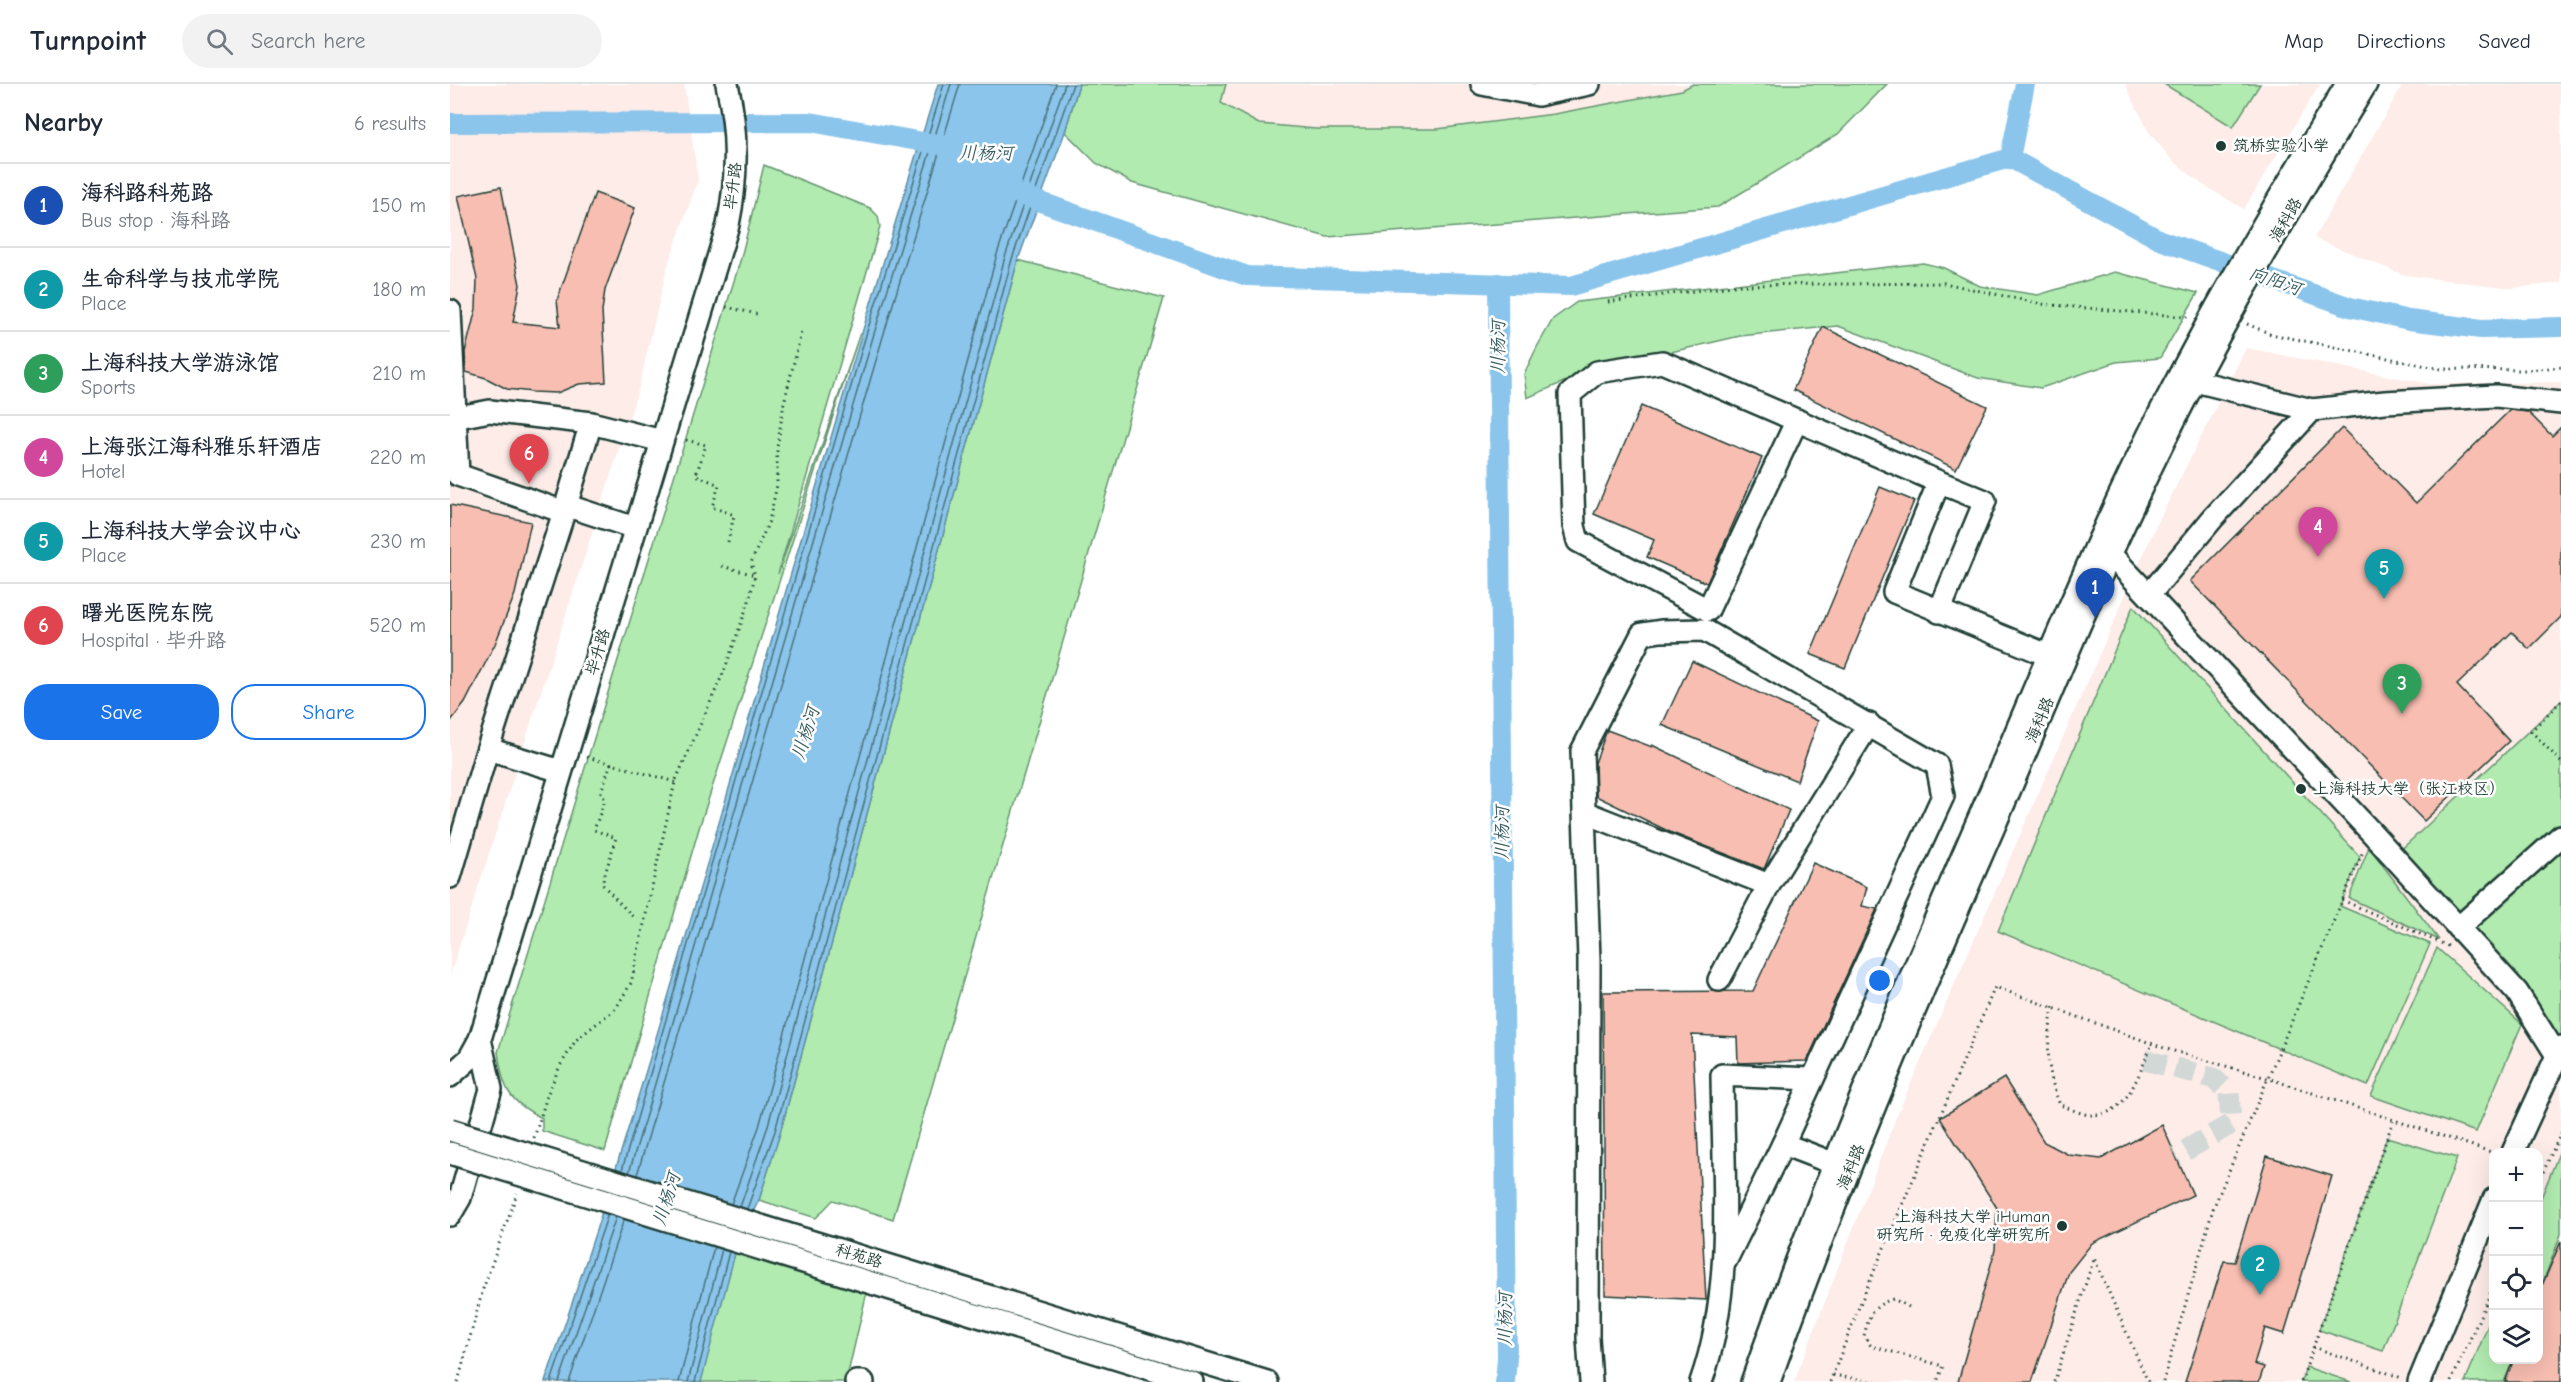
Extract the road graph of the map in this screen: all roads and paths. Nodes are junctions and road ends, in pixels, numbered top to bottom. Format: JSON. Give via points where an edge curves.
{"nodes":[{"id":1,"x":727,"y":84,"type":"edge"},
{"id":2,"x":1482,"y":84,"type":"edge"},
{"id":3,"x":1589,"y":84,"type":"edge"},
{"id":4,"x":2347,"y":84,"type":"edge"},
{"id":5,"x":2366,"y":84,"type":"edge"},
{"id":6,"x":2281,"y":212,"type":"junction"},
{"id":7,"x":1608,"y":302,"type":"dead end"},
{"id":8,"x":726,"y":307,"type":"dead end"},
{"id":9,"x":450,"y":311,"type":"edge"},
{"id":10,"x":2223,"y":311,"type":"junction"},
{"id":11,"x":757,"y":314,"type":"dead end"},
{"id":12,"x":801,"y":333,"type":"dead end"},
{"id":13,"x":2561,"y":368,"type":"edge"},
{"id":14,"x":2195,"y":381,"type":"junction"},
{"id":15,"x":2561,"y":403,"type":"edge"},
{"id":16,"x":2312,"y":410,"type":"junction"},
{"id":17,"x":453,"y":418,"type":"junction"},
{"id":18,"x":1797,"y":420,"type":"junction"},
{"id":19,"x":591,"y":423,"type":"junction"},
{"id":20,"x":686,"y":440,"type":"dead end"},
{"id":21,"x":662,"y":441,"type":"junction"},
{"id":22,"x":1939,"y":482,"type":"junction"},
{"id":23,"x":566,"y":509,"type":"junction"},
{"id":24,"x":635,"y":528,"type":"junction"},
{"id":25,"x":728,"y":542,"type":"dead end"},
{"id":26,"x":2110,"y":554,"type":"junction"},
{"id":27,"x":722,"y":566,"type":"dead end"},
{"id":28,"x":755,"y":575,"type":"junction"},
{"id":29,"x":2149,"y":594,"type":"junction"},
{"id":30,"x":1939,"y":612,"type":"junction"},
{"id":31,"x":2050,"y":656,"type":"junction"},
{"id":32,"x":2561,"y":700,"type":"edge"},
{"id":33,"x":1869,"y":724,"type":"junction"},
{"id":34,"x":488,"y":749,"type":"junction"},
{"id":35,"x":564,"y":761,"type":"junction"},
{"id":36,"x":2561,"y":762,"type":"edge"},
{"id":37,"x":611,"y":763,"type":"junction"},
{"id":38,"x":675,"y":783,"type":"junction"},
{"id":39,"x":1584,"y":812,"type":"junction"},
{"id":40,"x":2372,"y":833,"type":"junction"},
{"id":41,"x":2561,"y":836,"type":"edge"},
{"id":42,"x":450,"y":877,"type":"edge"},
{"id":43,"x":1769,"y":885,"type":"junction"},
{"id":44,"x":2342,"y":900,"type":"junction"},
{"id":45,"x":634,"y":918,"type":"dead end"},
{"id":46,"x":2458,"y":928,"type":"junction"},
{"id":47,"x":2480,"y":951,"type":"junction"},
{"id":48,"x":1719,"y":980,"type":"dead end"},
{"id":49,"x":2053,"y":1008,"type":"junction"},
{"id":50,"x":480,"y":1039,"type":"junction"},
{"id":51,"x":2152,"y":1044,"type":"junction"},
{"id":52,"x":2559,"y":1050,"type":"edge"},
{"id":53,"x":450,"y":1076,"type":"edge"},
{"id":54,"x":2267,"y":1078,"type":"junction"},
{"id":55,"x":1812,"y":1079,"type":"junction"},
{"id":56,"x":2393,"y":1121,"type":"junction"},
{"id":57,"x":450,"y":1130,"type":"edge"},
{"id":58,"x":2561,"y":1133,"type":"edge"},
{"id":59,"x":1783,"y":1144,"type":"junction"},
{"id":60,"x":531,"y":1146,"type":"dead end"},
{"id":61,"x":2514,"y":1148,"type":"edge"},
{"id":62,"x":2489,"y":1152,"type":"edge"},
{"id":63,"x":450,"y":1154,"type":"edge"},
{"id":64,"x":1834,"y":1164,"type":"junction"},
{"id":65,"x":2543,"y":1173,"type":"edge"},
{"id":66,"x":518,"y":1188,"type":"dead end"},
{"id":67,"x":2492,"y":1202,"type":"edge"},
{"id":68,"x":450,"y":1215,"type":"edge"},
{"id":69,"x":1725,"y":1263,"type":"junction"},
{"id":70,"x":2489,"y":1294,"type":"edge"},
{"id":71,"x":1909,"y":1307,"type":"dead end"},
{"id":72,"x":2313,"y":1347,"type":"junction"},
{"id":73,"x":1833,"y":1375,"type":"junction"},
{"id":74,"x":458,"y":1382,"type":"edge"},
{"id":75,"x":856,"y":1382,"type":"edge"},
{"id":76,"x":863,"y":1382,"type":"edge"},
{"id":77,"x":1192,"y":1382,"type":"edge"},
{"id":78,"x":1267,"y":1382,"type":"edge"},
{"id":79,"x":1591,"y":1382,"type":"edge"},
{"id":80,"x":1701,"y":1382,"type":"edge"},
{"id":81,"x":1752,"y":1382,"type":"edge"},
{"id":82,"x":1769,"y":1382,"type":"edge"},
{"id":83,"x":1830,"y":1382,"type":"edge"},
{"id":84,"x":1876,"y":1382,"type":"edge"},
{"id":85,"x":1937,"y":1382,"type":"edge"},
{"id":86,"x":2054,"y":1382,"type":"edge"},
{"id":87,"x":2148,"y":1382,"type":"edge"},
{"id":88,"x":2163,"y":1382,"type":"edge"},
{"id":89,"x":2301,"y":1382,"type":"edge"},
{"id":90,"x":2412,"y":1382,"type":"edge"},
{"id":91,"x":2419,"y":1382,"type":"edge"},
{"id":92,"x":2451,"y":1382,"type":"edge"}],
"edges":[{"from":1,"to":21,"type":"street","name":"毕升路","via":[[734,114],[735,190],[728,225]]},
{"from":2,"to":3,"type":"street","via":[[1538,95]]},
{"from":4,"to":6,"type":"street","name":"海科路"},
{"from":5,"to":6,"type":"street","name":"海科路"},
{"from":6,"to":10,"type":"street","name":"海科路"},
{"from":7,"to":10,"type":"path","via":[[1741,285],[1944,283],[2042,304]]},
{"from":8,"to":11,"type":"path"},
{"from":9,"to":17,"type":"street"},
{"from":10,"to":13,"type":"path","via":[[2271,334],[2441,369]]},
{"from":10,"to":14,"type":"street","name":"海科路"},
{"from":10,"to":31,"type":"street","name":"海科路","via":[[2117,500]]},
{"from":12,"to":28,"type":"path","via":[[784,403],[777,448],[777,485],[769,521],[751,563]]},
{"from":14,"to":16,"type":"street"},
{"from":14,"to":26,"type":"street","name":"海科路"},
{"from":15,"to":16,"type":"street","via":[[2496,396]]},
{"from":16,"to":29,"type":"street"},
{"from":17,"to":19,"type":"street","via":[[490,411]]},
{"from":17,"to":23,"type":"street","via":[[458,475]]},
{"from":18,"to":18,"type":"street","via":[[1662,362],[1597,372],[1570,394],[1574,526],[1578,541],[1708,610]]},
{"from":18,"to":22,"type":"street"},
{"from":19,"to":21,"type":"street"},
{"from":19,"to":23,"type":"street"},
{"from":20,"to":25,"type":"path","via":[[706,446],[696,475],[719,485],[712,507],[734,515]]},
{"from":21,"to":24,"type":"street","name":"毕升路"},
{"from":22,"to":30,"type":"street","via":[[1894,592]]},
{"from":22,"to":30,"type":"street","via":[[1985,501]]},
{"from":23,"to":24,"type":"street"},
{"from":23,"to":34,"type":"street"},
{"from":24,"to":35,"type":"street","name":"毕升路"},
{"from":26,"to":29,"type":"street"},
{"from":26,"to":82,"type":"street","name":"海科路","via":[[1872,1114]]},
{"from":27,"to":28,"type":"path"},
{"from":28,"to":38,"type":"path","via":[[725,669]]},
{"from":29,"to":40,"type":"street"},
{"from":30,"to":31,"type":"street"},
{"from":31,"to":64,"type":"street","name":"海科路"},
{"from":32,"to":36,"type":"path","via":[[2531,731]]},
{"from":33,"to":39,"type":"street","via":[[1704,630],[1642,634],[1582,751]]},
{"from":33,"to":43,"type":"street"},
{"from":33,"to":55,"type":"street","via":[[1937,765],[1943,795]]},
{"from":34,"to":35,"type":"street"},
{"from":34,"to":42,"type":"street"},
{"from":35,"to":37,"type":"path"},
{"from":35,"to":50,"type":"street","name":"毕升路"},
{"from":37,"to":38,"type":"path"},
{"from":37,"to":45,"type":"path","via":[[602,792],[605,800],[594,830],[616,838],[602,884]]},
{"from":38,"to":60,"type":"path","via":[[631,983],[616,1008],[576,1040],[560,1065]]},
{"from":39,"to":43,"type":"street"},
{"from":39,"to":79,"type":"street","via":[[1589,960]]},
{"from":40,"to":44,"type":"path"},
{"from":40,"to":46,"type":"street"},
{"from":41,"to":46,"type":"street"},
{"from":43,"to":48,"type":"street"},
{"from":44,"to":47,"type":"path","via":[[2445,946]]},
{"from":44,"to":54,"type":"path"},
{"from":46,"to":47,"type":"street"},
{"from":47,"to":52,"type":"street","via":[[2517,992]]},
{"from":49,"to":51,"type":"path"},
{"from":49,"to":51,"type":"path","via":[[2048,1041],[2049,1079],[2060,1105],[2091,1115],[2114,1111],[2130,1092]]},
{"from":49,"to":73,"type":"path","via":[[1995,987]]},
{"from":50,"to":53,"type":"street","via":[[469,1059]]},
{"from":50,"to":68,"type":"street","name":"毕升路","via":[[491,1089],[460,1198]]},
{"from":51,"to":54,"type":"path"},
{"from":52,"to":61,"type":"street"},
{"from":54,"to":56,"type":"path"},
{"from":54,"to":88,"type":"path","via":[[2213,1209]]},
{"from":55,"to":59,"type":"street"},
{"from":55,"to":69,"type":"street","via":[[1722,1075]]},
{"from":56,"to":62,"type":"path"},
{"from":56,"to":72,"type":"path"},
{"from":57,"to":78,"type":"street","name":"科苑路","bridge":true},
{"from":58,"to":65,"type":"path"},
{"from":59,"to":64,"type":"street"},
{"from":59,"to":69,"type":"street"},
{"from":63,"to":77,"type":"street","name":"科苑路","bridge":true},
{"from":64,"to":81,"type":"street","name":"海科路"},
{"from":66,"to":74,"type":"path","via":[[483,1289]]},
{"from":67,"to":91,"type":"street"},
{"from":69,"to":80,"type":"street"},
{"from":70,"to":92,"type":"path"},
{"from":71,"to":85,"type":"path","via":[[1893,1299],[1878,1304],[1864,1336],[1871,1346],[1943,1366]]},
{"from":72,"to":89,"type":"path"},
{"from":72,"to":90,"type":"path"},
{"from":73,"to":83,"type":"path"},
{"from":73,"to":84,"type":"path"},
{"from":75,"to":76,"type":"street"},
{"from":86,"to":87,"type":"path","via":[[2094,1258]]}]}
